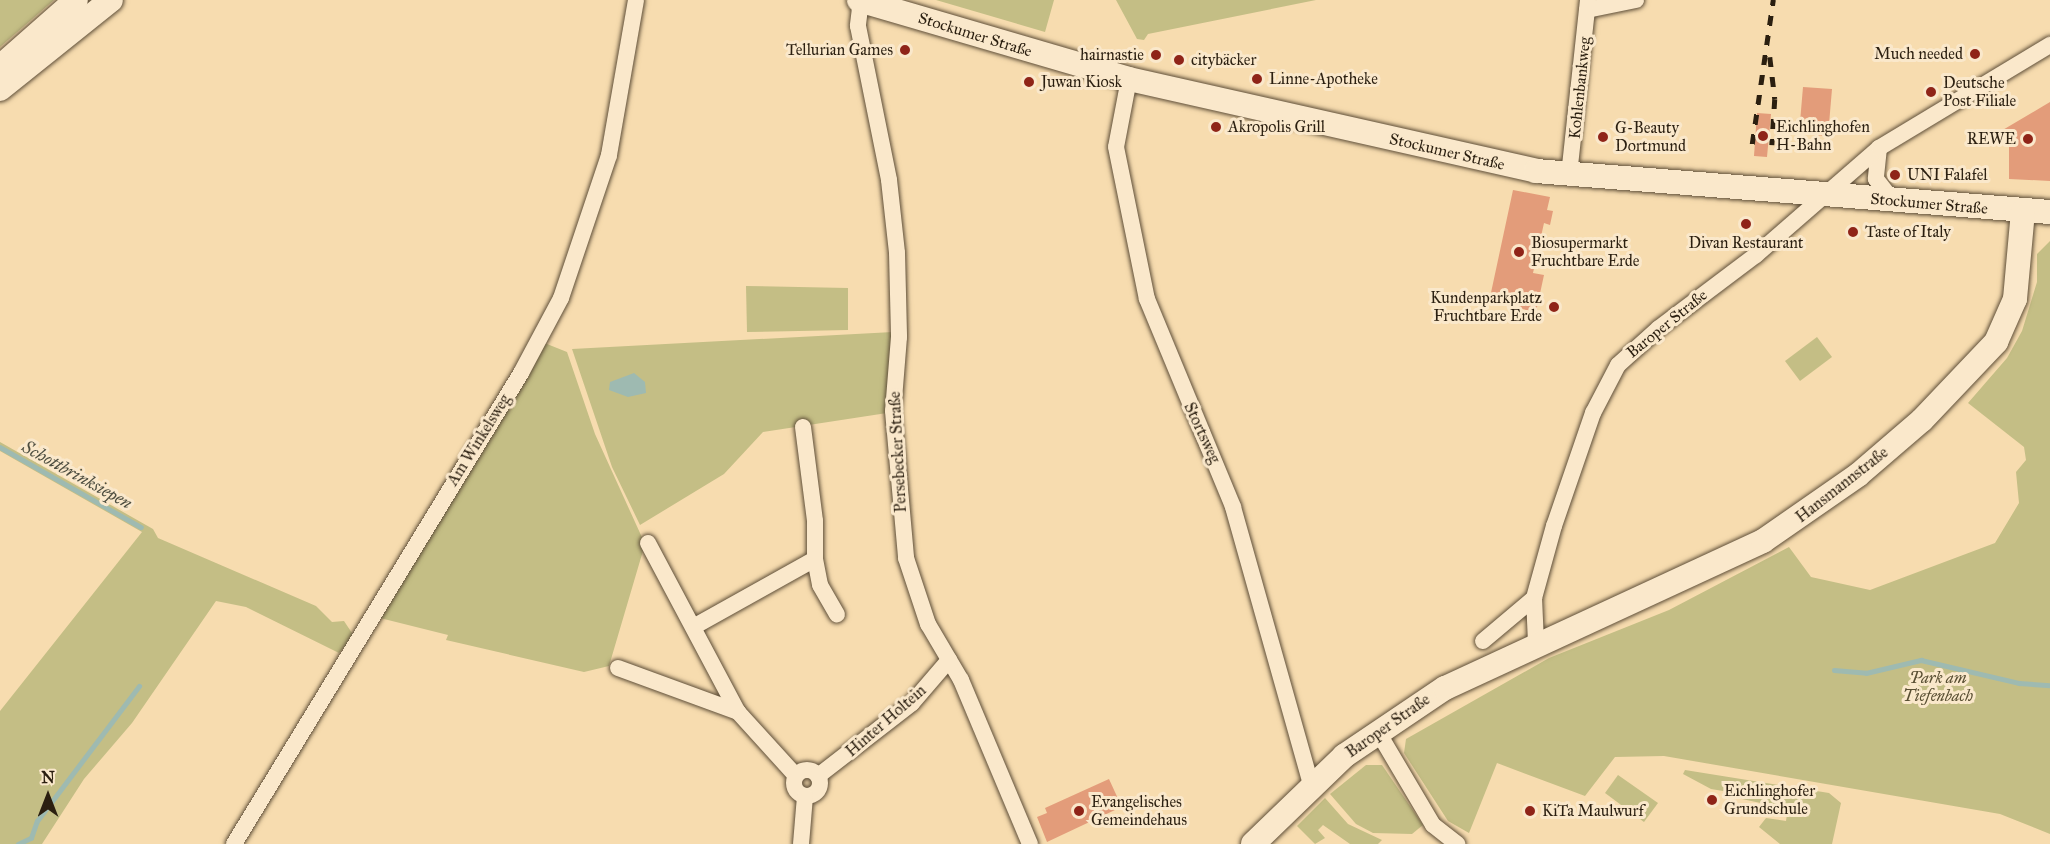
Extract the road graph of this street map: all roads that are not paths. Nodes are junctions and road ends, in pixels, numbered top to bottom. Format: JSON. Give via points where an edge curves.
{"nodes":[{"id":1,"x":76,"y":0,"type":"edge"},
{"id":2,"x":111,"y":0,"type":"edge"},
{"id":3,"x":636,"y":0,"type":"edge"},
{"id":4,"x":860,"y":0,"type":"edge"},
{"id":5,"x":1636,"y":0,"type":"edge"},
{"id":6,"x":1588,"y":5,"type":"edge"},
{"id":7,"x":2050,"y":45,"type":"edge"},
{"id":8,"x":0,"y":67,"type":"edge"},
{"id":9,"x":1129,"y":79,"type":"junction"},
{"id":10,"x":0,"y":89,"type":"edge"},
{"id":11,"x":1879,"y":148,"type":"junction"},
{"id":12,"x":1569,"y":176,"type":"junction"},
{"id":13,"x":1822,"y":195,"type":"junction"},
{"id":14,"x":1893,"y":201,"type":"junction"},
{"id":15,"x":2023,"y":211,"type":"junction"},
{"id":16,"x":2050,"y":212,"type":"edge"},
{"id":17,"x":802,"y":427,"type":"dead end"},
{"id":18,"x":648,"y":543,"type":"dead end"},
{"id":19,"x":815,"y":559,"type":"junction"},
{"id":20,"x":1534,"y":598,"type":"junction"},
{"id":21,"x":837,"y":614,"type":"dead end"},
{"id":22,"x":695,"y":626,"type":"junction"},
{"id":23,"x":1483,"y":641,"type":"dead end"},
{"id":24,"x":1536,"y":643,"type":"junction"},
{"id":25,"x":949,"y":660,"type":"junction"},
{"id":26,"x":618,"y":668,"type":"dead end"},
{"id":27,"x":738,"y":712,"type":"junction"},
{"id":28,"x":1378,"y":732,"type":"junction"},
{"id":29,"x":796,"y":776,"type":"junction"},
{"id":30,"x":818,"y":776,"type":"junction"},
{"id":31,"x":1311,"y":785,"type":"junction"},
{"id":32,"x":805,"y":796,"type":"junction"},
{"id":33,"x":234,"y":844,"type":"edge"},
{"id":34,"x":801,"y":844,"type":"edge"},
{"id":35,"x":1030,"y":844,"type":"edge"},
{"id":36,"x":1253,"y":844,"type":"edge"},
{"id":37,"x":1457,"y":844,"type":"edge"}],
"edges":[{"from":1,"to":8,"type":"main road"},
{"from":2,"to":10,"type":"main road"},
{"from":3,"to":33,"type":"street","name":"Am Winkelsweg","via":[[609,155],[561,298],[521,373]]},
{"from":4,"to":9,"type":"main road","name":"Stockumer Straße"},
{"from":4,"to":25,"type":"street","name":"Persebecker Straße","via":[[858,26],[889,180],[897,253],[899,337],[893,411],[906,558],[928,624]]},
{"from":5,"to":6,"type":"street"},
{"from":6,"to":12,"type":"street","name":"Kohlenbankweg"},
{"from":7,"to":11,"type":"street","name":"Baroper Straße"},
{"from":9,"to":12,"type":"main road","name":"Stockumer Straße","via":[[1468,157]]},
{"from":9,"to":31,"type":"street","name":"Stortsweg","via":[[1116,147],[1147,299],[1233,507]]},
{"from":11,"to":13,"type":"street","name":"Baroper Straße"},
{"from":11,"to":14,"type":"street","via":[[1876,178]]},
{"from":12,"to":13,"type":"main road","name":"Stockumer Straße"},
{"from":13,"to":14,"type":"main road","name":"Stockumer Straße"},
{"from":13,"to":20,"type":"street","name":"Baroper Straße","via":[[1756,255],[1642,341],[1614,371],[1593,413]]},
{"from":14,"to":15,"type":"main road","name":"Stockumer Straße"},
{"from":15,"to":16,"type":"main road","name":"Stockumer Straße"},
{"from":15,"to":24,"type":"main road","name":"Hansmannstraße","via":[[2015,299],[2006,324],[1980,362],[1904,437],[1804,516],[1763,541],[1682,582]]},
{"from":17,"to":19,"type":"street","via":[[815,521]]},
{"from":18,"to":22,"type":"street","name":"Hinter Holtein"},
{"from":19,"to":21,"type":"street","via":[[820,585]]},
{"from":19,"to":22,"type":"street"},
{"from":20,"to":23,"type":"street"},
{"from":20,"to":24,"type":"street","name":"Baroper Straße"},
{"from":22,"to":27,"type":"street","name":"Hinter Holtein"},
{"from":24,"to":28,"type":"main road","name":"Baroper Straße","via":[[1445,688]]},
{"from":25,"to":30,"type":"street","name":"Hinter Holtein","via":[[912,703]]},
{"from":25,"to":35,"type":"street","name":"Persebecker Straße"},
{"from":26,"to":27,"type":"street","name":"Hinter Holtein"},
{"from":27,"to":29,"type":"street","name":"Hinter Holtein"},
{"from":28,"to":31,"type":"main road","name":"Baroper Straße"},
{"from":28,"to":37,"type":"street","via":[[1433,825]]},
{"from":29,"to":30,"type":"street","via":[[807,770]]},
{"from":29,"to":32,"type":"street","name":"Hinter Holtein","via":[[795,788]]},
{"from":30,"to":32,"type":"street","name":"Hinter Holtein","via":[[817,790]]},
{"from":31,"to":36,"type":"main road","name":"Baroper Straße"},
{"from":32,"to":34,"type":"street","name":"Hinter Holtein"}]}
